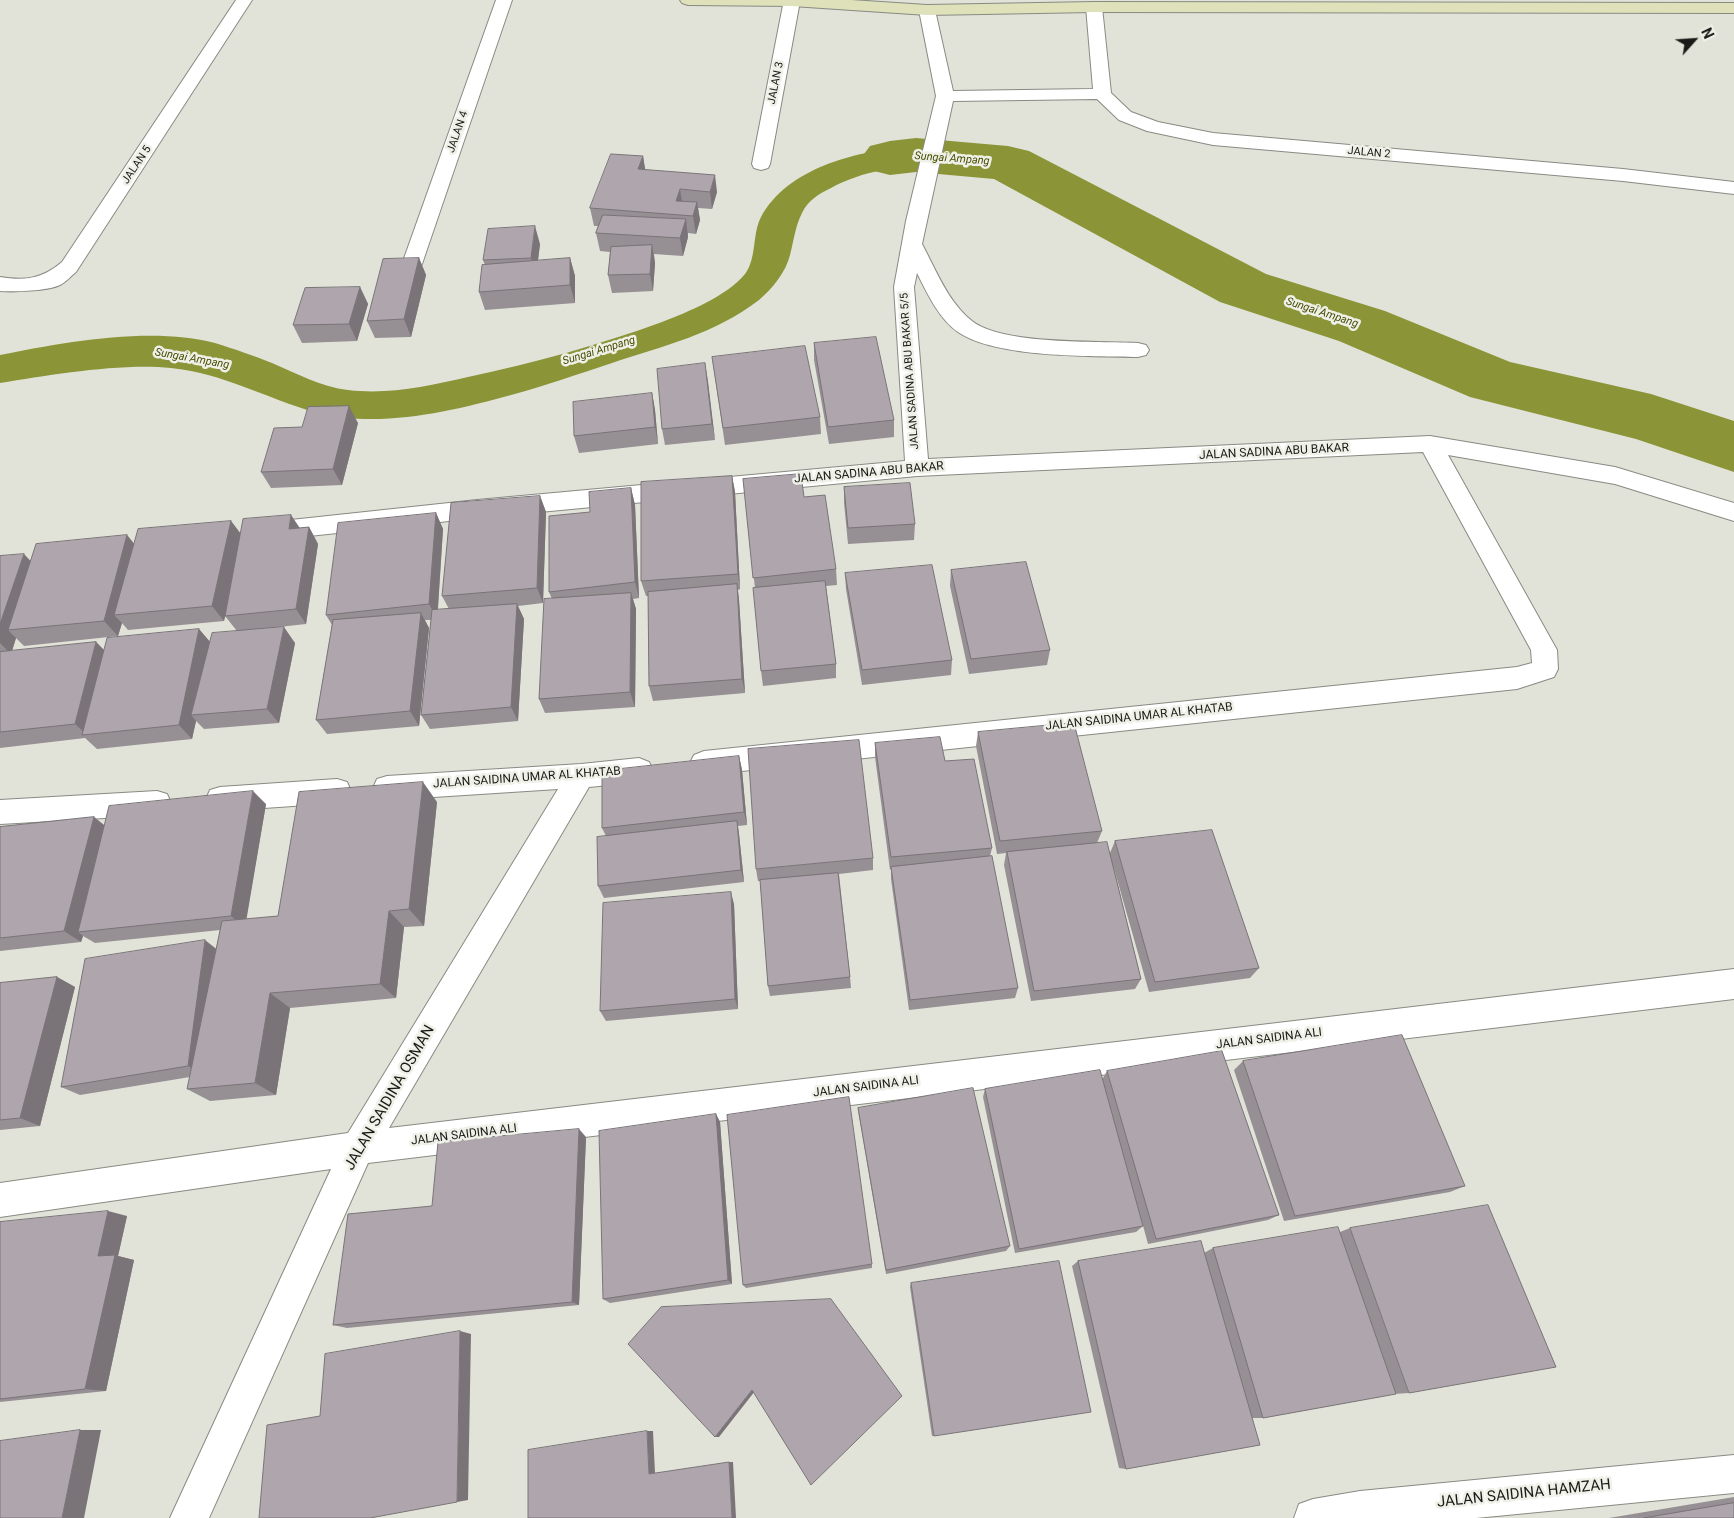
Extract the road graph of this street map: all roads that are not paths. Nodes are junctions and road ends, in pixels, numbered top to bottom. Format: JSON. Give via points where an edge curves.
{"nodes":[{"id":1,"x":244,"y":0,"type":"edge"},
{"id":2,"x":504,"y":0,"type":"edge"},
{"id":3,"x":688,"y":0,"type":"edge"},
{"id":4,"x":792,"y":1,"type":"edge"},
{"id":5,"x":1094,"y":7,"type":"junction"},
{"id":6,"x":1734,"y":8,"type":"edge"},
{"id":7,"x":927,"y":10,"type":"junction"},
{"id":8,"x":1102,"y":94,"type":"junction"},
{"id":9,"x":945,"y":96,"type":"junction"},
{"id":10,"x":761,"y":164,"type":"dead end"},
{"id":11,"x":1734,"y":188,"type":"edge"},
{"id":12,"x":912,"y":244,"type":"junction"},
{"id":13,"x":412,"y":264,"type":"edge"},
{"id":14,"x":0,"y":284,"type":"edge"},
{"id":15,"x":1138,"y":350,"type":"dead end"},
{"id":16,"x":1430,"y":444,"type":"junction"},
{"id":17,"x":917,"y":468,"type":"junction"},
{"id":18,"x":1734,"y":512,"type":"edge"},
{"id":19,"x":248,"y":534,"type":"edge"},
{"id":20,"x":581,"y":776,"type":"junction"},
{"id":21,"x":0,"y":812,"type":"edge"},
{"id":22,"x":1734,"y":984,"type":"edge"},
{"id":23,"x":358,"y":1148,"type":"junction"},
{"id":24,"x":0,"y":1200,"type":"edge"},
{"id":25,"x":1734,"y":1474,"type":"edge"},
{"id":26,"x":189,"y":1518,"type":"edge"},
{"id":27,"x":1314,"y":1518,"type":"edge"}],
"edges":[{"from":1,"to":14,"type":"street","name":"JALAN 5","via":[[69,267],[53,280],[15,286]]},
{"from":2,"to":13,"type":"street","name":"JALAN 4"},
{"from":3,"to":4,"type":"street"},
{"from":4,"to":7,"type":"street"},
{"from":4,"to":10,"type":"street","name":"JALAN 3"},
{"from":5,"to":6,"type":"street"},
{"from":5,"to":7,"type":"street"},
{"from":5,"to":8,"type":"street"},
{"from":7,"to":9,"type":"street","name":"JALAN SADINA ABU BAKAR 5/5"},
{"from":8,"to":9,"type":"street"},
{"from":8,"to":11,"type":"street","name":"JALAN 2","via":[[1125,116],[1153,128],[1213,139],[1623,175]]},
{"from":9,"to":12,"type":"street","name":"JALAN SADINA ABU BAKAR 5/5"},
{"from":12,"to":15,"type":"street","via":[[959,322],[978,335],[1017,344]]},
{"from":12,"to":17,"type":"street","name":"JALAN SADINA ABU BAKAR 5/5","via":[[904,287]]},
{"from":16,"to":17,"type":"street","name":"JALAN SADINA ABU BAKAR"},
{"from":16,"to":18,"type":"street","name":"JALAN SADINA ABU BAKAR","via":[[1614,476]]},
{"from":16,"to":20,"type":"street","name":"JALAN SAIDINA UMAR AL KHATAB","via":[[1544,650],[1545,669],[1517,678]]},
{"from":17,"to":19,"type":"street","name":"JALAN SADINA ABU BAKAR"},
{"from":20,"to":21,"type":"street","name":"JALAN SAIDINA UMAR AL KHATAB"},
{"from":20,"to":23,"type":"street","name":"JALAN SAIDINA OSMAN"},
{"from":22,"to":23,"type":"street","name":"JALAN SAIDINA ALI"},
{"from":23,"to":24,"type":"street","name":"JALAN SAIDINA ALI"},
{"from":23,"to":26,"type":"street","name":"JALAN SAIDINA OSMAN"},
{"from":25,"to":27,"type":"street","name":"JALAN SAIDINA HAMZAH","via":[[1360,1510]]}]}
